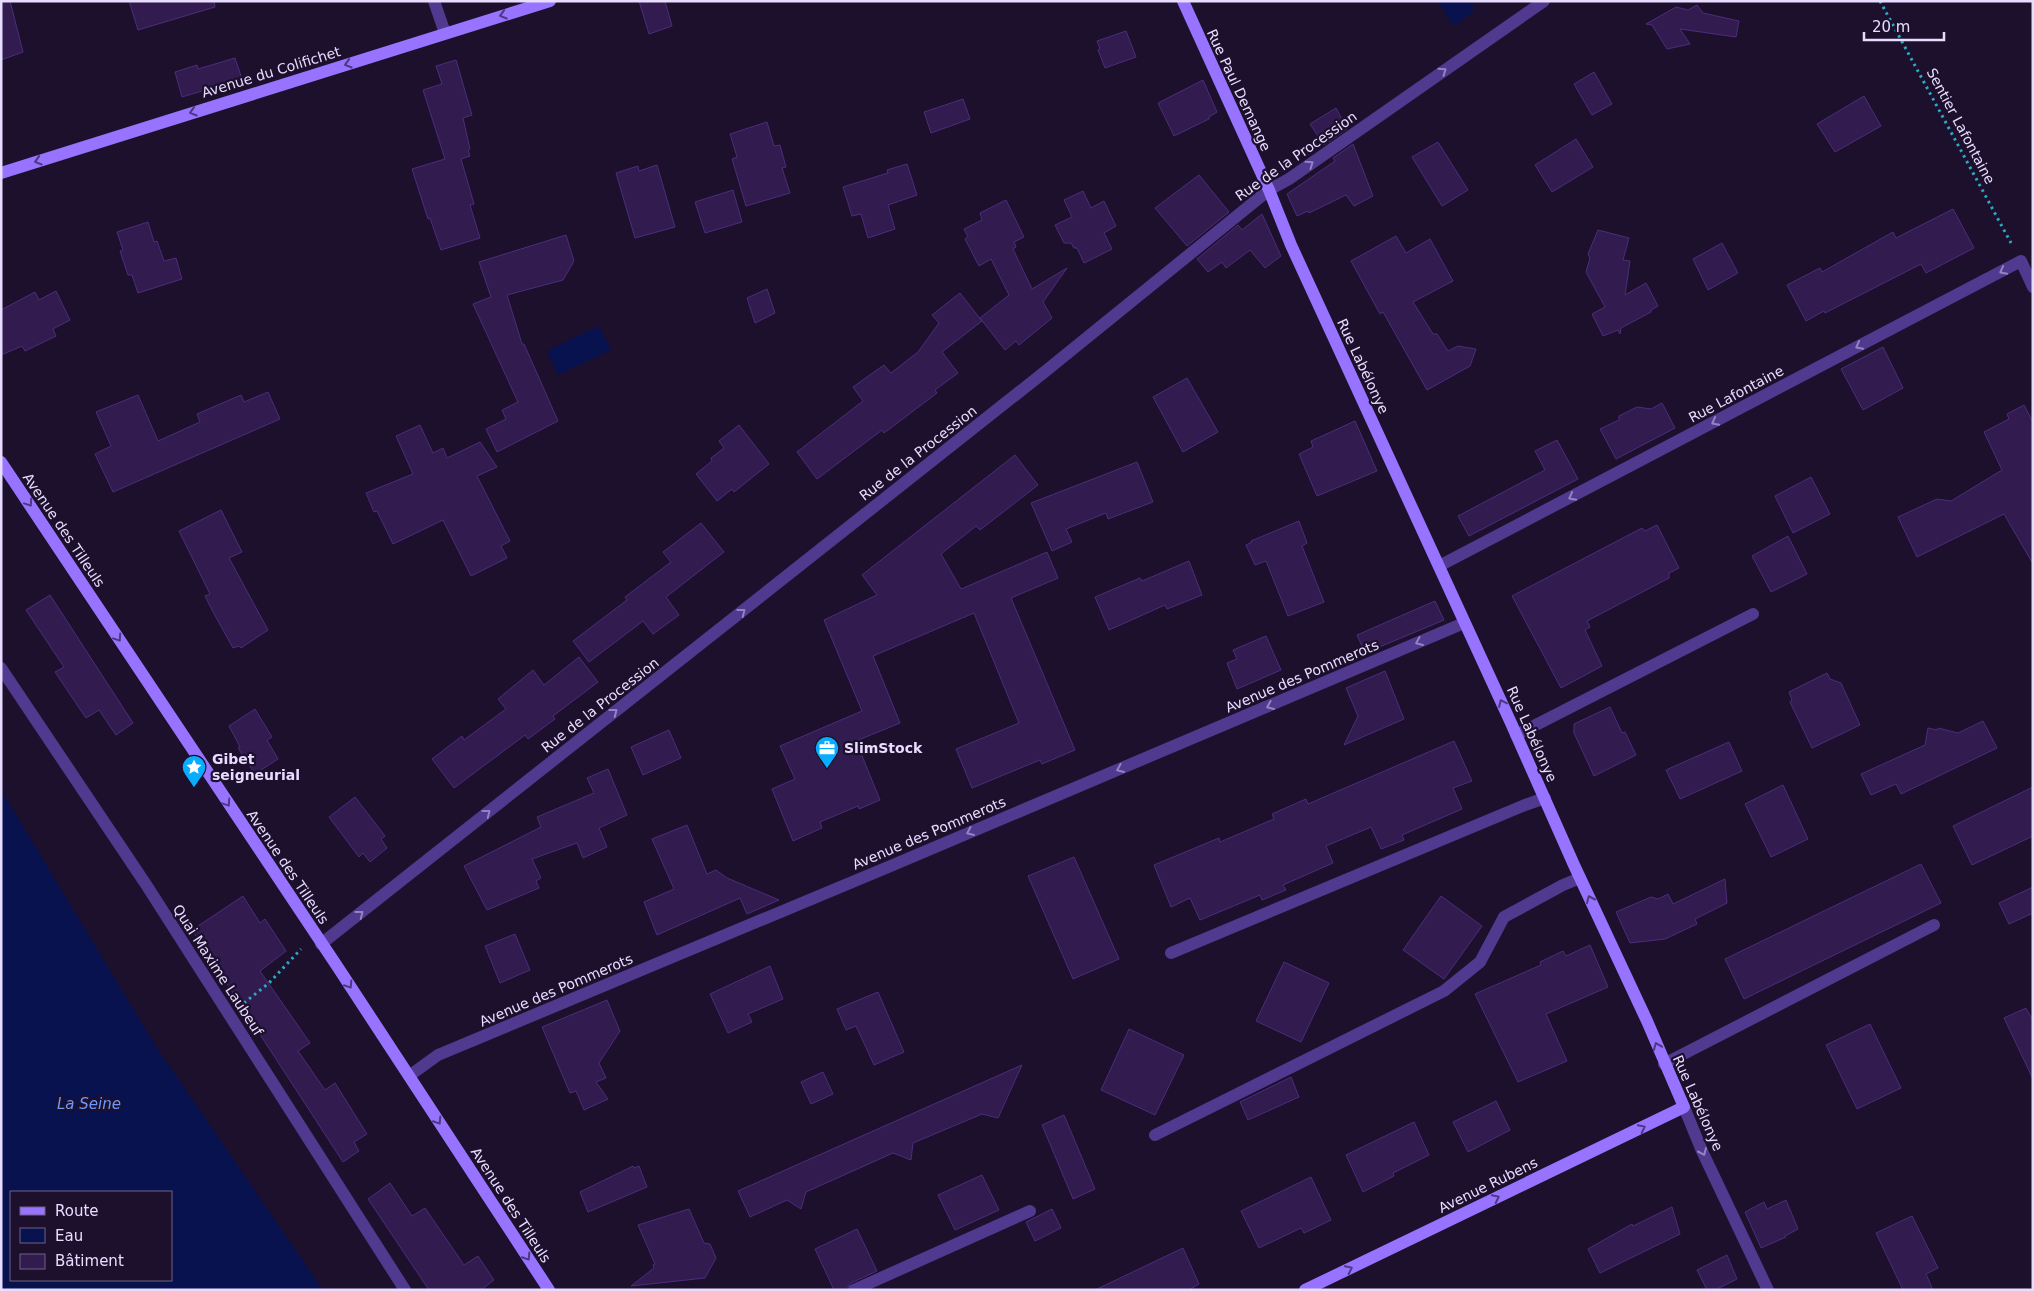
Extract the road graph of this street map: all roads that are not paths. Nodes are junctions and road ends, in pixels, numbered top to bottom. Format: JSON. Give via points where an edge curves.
{"nodes":[{"id":1,"x":434,"y":1,"type":"edge"},
{"id":2,"x":550,"y":1,"type":"edge"},
{"id":3,"x":1182,"y":1,"type":"edge"},
{"id":4,"x":1544,"y":1,"type":"edge"},
{"id":5,"x":445,"y":33,"type":"junction"},
{"id":6,"x":1,"y":173,"type":"edge"},
{"id":7,"x":1269,"y":190,"type":"junction"},
{"id":8,"x":2033,"y":287,"type":"edge"},
{"id":9,"x":1,"y":462,"type":"edge"},
{"id":10,"x":1440,"y":566,"type":"junction"},
{"id":11,"x":1753,"y":614,"type":"dead end"},
{"id":12,"x":1464,"y":623,"type":"junction"},
{"id":13,"x":1,"y":668,"type":"edge"},
{"id":14,"x":1516,"y":735,"type":"junction"},
{"id":15,"x":1545,"y":798,"type":"junction"},
{"id":16,"x":1580,"y":878,"type":"junction"},
{"id":17,"x":1934,"y":925,"type":"dead end"},
{"id":18,"x":321,"y":944,"type":"junction"},
{"id":19,"x":1171,"y":953,"type":"dead end"},
{"id":20,"x":1664,"y":1064,"type":"junction"},
{"id":21,"x":409,"y":1076,"type":"junction"},
{"id":22,"x":1684,"y":1107,"type":"junction"},
{"id":23,"x":1155,"y":1134,"type":"dead end"},
{"id":24,"x":1030,"y":1211,"type":"dead end"},
{"id":25,"x":405,"y":1290,"type":"edge"},
{"id":26,"x":548,"y":1290,"type":"edge"},
{"id":27,"x":854,"y":1290,"type":"edge"},
{"id":28,"x":1305,"y":1290,"type":"edge"},
{"id":29,"x":1768,"y":1290,"type":"edge"}],
"edges":[{"from":1,"to":5,"type":"street"},
{"from":2,"to":5,"type":"main road","name":"Avenue du Colifichet","one_way":true},
{"from":3,"to":7,"type":"main road","name":"Rue Paul Demange"},
{"from":7,"to":4,"type":"street","name":"Rue de la Procession","one_way":true},
{"from":5,"to":6,"type":"main road","name":"Avenue du Colifichet","one_way":true},
{"from":7,"to":10,"type":"main road","name":"Rue Labélonye","via":[[1291,245]]},
{"from":18,"to":7,"type":"street","name":"Rue de la Procession","one_way":true,"via":[[1028,385]]},
{"from":8,"to":10,"type":"street","name":"Rue Lafontaine","one_way":true,"via":[[2021,261]]},
{"from":9,"to":18,"type":"main road","name":"Avenue des Tilleuls","one_way":true},
{"from":10,"to":12,"type":"main road","name":"Rue Labélonye"},
{"from":11,"to":14,"type":"street"},
{"from":14,"to":12,"type":"main road","name":"Rue Labélonye","one_way":true},
{"from":12,"to":21,"type":"street","name":"Avenue des Pommerots","one_way":true,"via":[[438,1055]]},
{"from":13,"to":25,"type":"street","name":"Quai Maxime Laubeuf","via":[[147,886]]},
{"from":14,"to":15,"type":"main road","name":"Rue Labélonye"},
{"from":15,"to":16,"type":"main road","name":"Rue Labélonye"},
{"from":15,"to":19,"type":"street"},
{"from":20,"to":16,"type":"main road","name":"Rue Labélonye","one_way":true},
{"from":16,"to":23,"type":"street","via":[[1504,917],[1480,962],[1444,991]]},
{"from":17,"to":20,"type":"street"},
{"from":18,"to":21,"type":"main road","name":"Avenue des Tilleuls","one_way":true},
{"from":20,"to":22,"type":"main road","name":"Rue Labélonye"},
{"from":21,"to":26,"type":"main road","name":"Avenue des Tilleuls","one_way":true},
{"from":28,"to":22,"type":"main road","name":"Avenue Rubens","one_way":true},
{"from":22,"to":29,"type":"street","name":"Rue Labélonye","one_way":true},
{"from":24,"to":27,"type":"street"}]}
